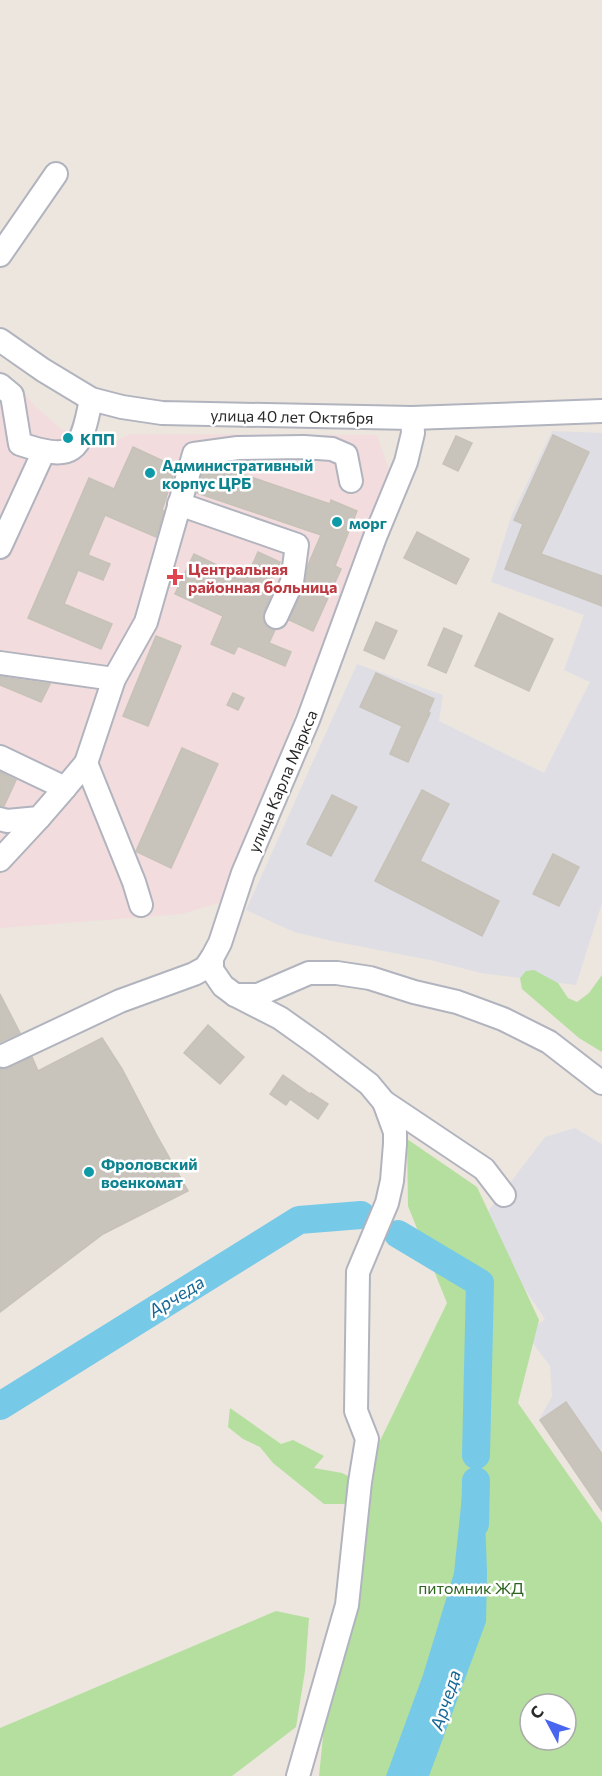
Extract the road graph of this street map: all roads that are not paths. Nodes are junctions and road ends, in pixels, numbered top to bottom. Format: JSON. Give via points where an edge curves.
{"nodes":[{"id":1,"x":56,"y":174,"type":"dead end"},
{"id":2,"x":0,"y":255,"type":"edge"},
{"id":3,"x":0,"y":340,"type":"edge"},
{"id":4,"x":0,"y":385,"type":"edge"},
{"id":5,"x":91,"y":399,"type":"junction"},
{"id":6,"x":602,"y":411,"type":"edge"},
{"id":7,"x":412,"y":418,"type":"junction"},
{"id":8,"x":10,"y":442,"type":"edge"},
{"id":9,"x":44,"y":451,"type":"junction"},
{"id":10,"x":351,"y":481,"type":"dead end"},
{"id":11,"x":179,"y":504,"type":"junction"},
{"id":12,"x":0,"y":547,"type":"edge"},
{"id":13,"x":276,"y":617,"type":"dead end"},
{"id":14,"x":0,"y":663,"type":"edge"},
{"id":15,"x":114,"y":679,"type":"junction"},
{"id":16,"x":0,"y":757,"type":"edge"},
{"id":17,"x":86,"y":763,"type":"junction"},
{"id":18,"x":65,"y":788,"type":"junction"},
{"id":19,"x":39,"y":818,"type":"junction"},
{"id":20,"x":0,"y":819,"type":"edge"},
{"id":21,"x":0,"y":860,"type":"edge"},
{"id":22,"x":141,"y":905,"type":"dead end"},
{"id":23,"x":212,"y":958,"type":"junction"},
{"id":24,"x":235,"y":994,"type":"junction"},
{"id":25,"x":3,"y":1056,"type":"dead end"},
{"id":26,"x":602,"y":1083,"type":"edge"},
{"id":27,"x":384,"y":1102,"type":"junction"},
{"id":28,"x":504,"y":1195,"type":"dead end"},
{"id":29,"x":298,"y":1776,"type":"edge"}],
"edges":[{"from":1,"to":2,"type":"street"},
{"from":3,"to":5,"type":"street","name":"улица 40 лет Октября"},
{"from":4,"to":8,"type":"street","via":[[12,394]]},
{"from":5,"to":7,"type":"street","name":"улица 40 лет Октября","via":[[162,413]]},
{"from":5,"to":9,"type":"street","via":[[75,448],[64,453]]},
{"from":6,"to":7,"type":"street","name":"улица 40 лет Октября"},
{"from":7,"to":23,"type":"street","name":"улица Карла Маркса","via":[[413,433],[406,462]]},
{"from":8,"to":9,"type":"street"},
{"from":9,"to":12,"type":"street"},
{"from":10,"to":11,"type":"street","via":[[346,455],[332,449],[216,451],[194,454]]},
{"from":11,"to":13,"type":"street","via":[[297,545],[292,582]]},
{"from":11,"to":15,"type":"street","via":[[146,622]]},
{"from":14,"to":15,"type":"street"},
{"from":15,"to":17,"type":"street"},
{"from":16,"to":18,"type":"street"},
{"from":17,"to":18,"type":"street"},
{"from":17,"to":22,"type":"street"},
{"from":18,"to":19,"type":"street"},
{"from":19,"to":20,"type":"street"},
{"from":19,"to":21,"type":"street"},
{"from":23,"to":24,"type":"street","via":[[212,970],[223,986]]},
{"from":23,"to":25,"type":"street","name":"улица Карла Маркса","via":[[195,974],[120,1000]]},
{"from":24,"to":26,"type":"street","via":[[258,995],[309,973],[370,978],[503,1019],[549,1042]]},
{"from":24,"to":27,"type":"street","via":[[280,1018],[369,1084]]},
{"from":27,"to":28,"type":"street","via":[[484,1169]]},
{"from":27,"to":29,"type":"street","via":[[396,1144],[387,1203],[358,1272],[356,1412],[367,1439],[347,1605]]}]}
